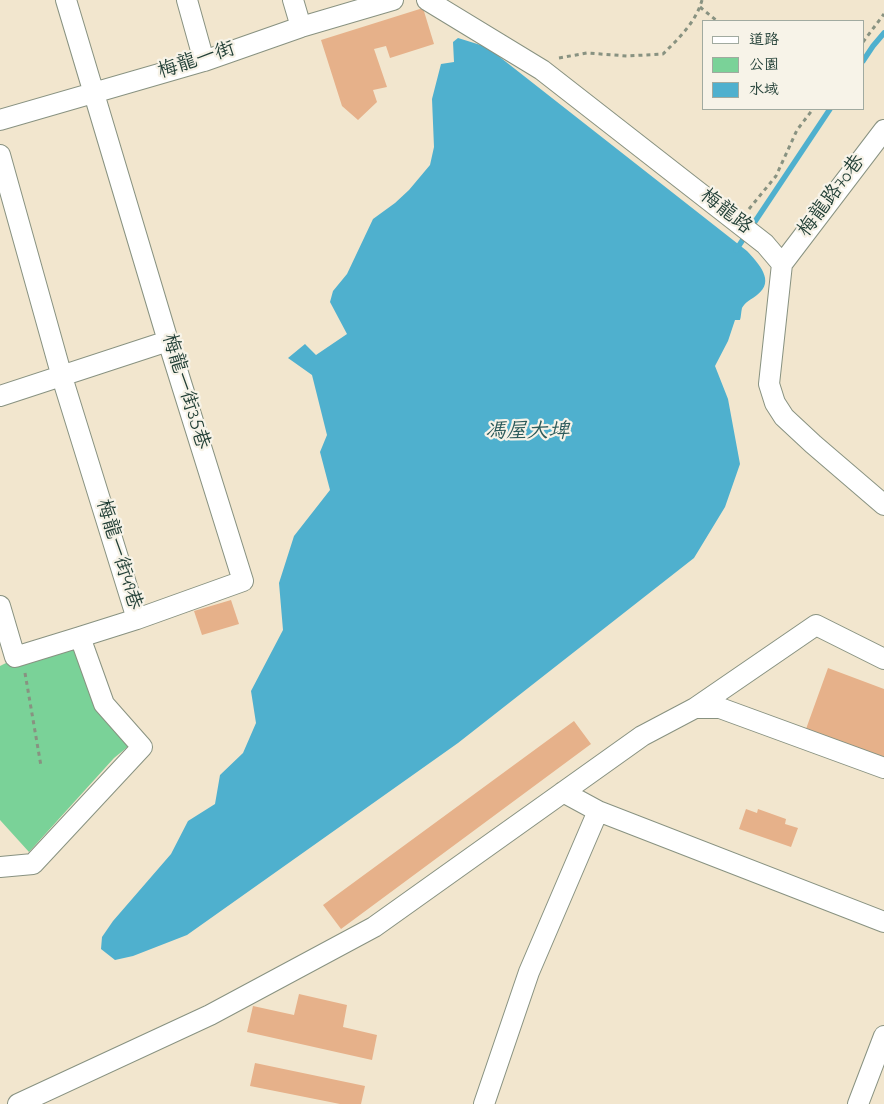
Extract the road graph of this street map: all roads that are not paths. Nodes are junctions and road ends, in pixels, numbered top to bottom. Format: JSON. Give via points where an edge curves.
{"nodes":[{"id":1,"x":66,"y":0,"type":"edge"},
{"id":2,"x":187,"y":0,"type":"edge"},
{"id":3,"x":293,"y":0,"type":"edge"},
{"id":4,"x":393,"y":0,"type":"edge"},
{"id":5,"x":427,"y":0,"type":"edge"},
{"id":6,"x":301,"y":27,"type":"junction"},
{"id":7,"x":204,"y":61,"type":"junction"},
{"id":8,"x":93,"y":94,"type":"junction"},
{"id":9,"x":0,"y":120,"type":"edge"},
{"id":10,"x":884,"y":130,"type":"edge"},
{"id":11,"x":0,"y":155,"type":"edge"},
{"id":12,"x":782,"y":264,"type":"junction"},
{"id":13,"x":168,"y":341,"type":"junction"},
{"id":14,"x":62,"y":377,"type":"junction"},
{"id":15,"x":0,"y":396,"type":"edge"},
{"id":16,"x":884,"y":505,"type":"edge"},
{"id":17,"x":0,"y":606,"type":"edge"},
{"id":18,"x":137,"y":619,"type":"junction"},
{"id":19,"x":80,"y":637,"type":"junction"},
{"id":20,"x":884,"y":659,"type":"edge"},
{"id":21,"x":695,"y":708,"type":"junction"},
{"id":22,"x":884,"y":768,"type":"edge"},
{"id":23,"x":563,"y":792,"type":"junction"},
{"id":24,"x":598,"y":811,"type":"junction"},
{"id":25,"x":0,"y":867,"type":"edge"},
{"id":26,"x":884,"y":922,"type":"edge"},
{"id":27,"x":884,"y":1036,"type":"edge"},
{"id":28,"x":18,"y":1104,"type":"edge"},
{"id":29,"x":484,"y":1104,"type":"edge"},
{"id":30,"x":858,"y":1104,"type":"edge"}],
"edges":[{"from":1,"to":8,"type":"street","name":"梅龍一街35巷"},
{"from":2,"to":7,"type":"street"},
{"from":3,"to":6,"type":"street"},
{"from":4,"to":6,"type":"street","name":"梅龍一街"},
{"from":5,"to":12,"type":"street","name":"梅龍路","via":[[542,70],[765,244]]},
{"from":6,"to":7,"type":"street","name":"梅龍一街"},
{"from":7,"to":8,"type":"street","name":"梅龍一街"},
{"from":8,"to":9,"type":"street","name":"梅龍一街"},
{"from":8,"to":13,"type":"street","name":"梅龍一街35巷"},
{"from":10,"to":12,"type":"street","name":"梅龍路70巷"},
{"from":11,"to":14,"type":"street","name":"梅龍一街49巷"},
{"from":12,"to":16,"type":"street","via":[[769,384],[775,403],[784,418]]},
{"from":13,"to":14,"type":"street"},
{"from":13,"to":18,"type":"street","name":"梅龍一街35巷","via":[[243,581]]},
{"from":14,"to":15,"type":"street"},
{"from":14,"to":18,"type":"street","name":"梅龍一街49巷"},
{"from":17,"to":19,"type":"street","name":"梅龍一街49巷","via":[[15,657]]},
{"from":18,"to":19,"type":"street","name":"梅龍一街49巷"},
{"from":19,"to":25,"type":"street","via":[[104,704],[142,747],[33,864]]},
{"from":20,"to":21,"type":"street","via":[[816,625]]},
{"from":21,"to":22,"type":"street","via":[[720,708]]},
{"from":21,"to":23,"type":"street","via":[[642,736]]},
{"from":23,"to":24,"type":"street"},
{"from":23,"to":28,"type":"street","via":[[374,927],[210,1015]]},
{"from":24,"to":26,"type":"street"},
{"from":24,"to":29,"type":"street","via":[[529,972]]},
{"from":27,"to":30,"type":"street"}]}
